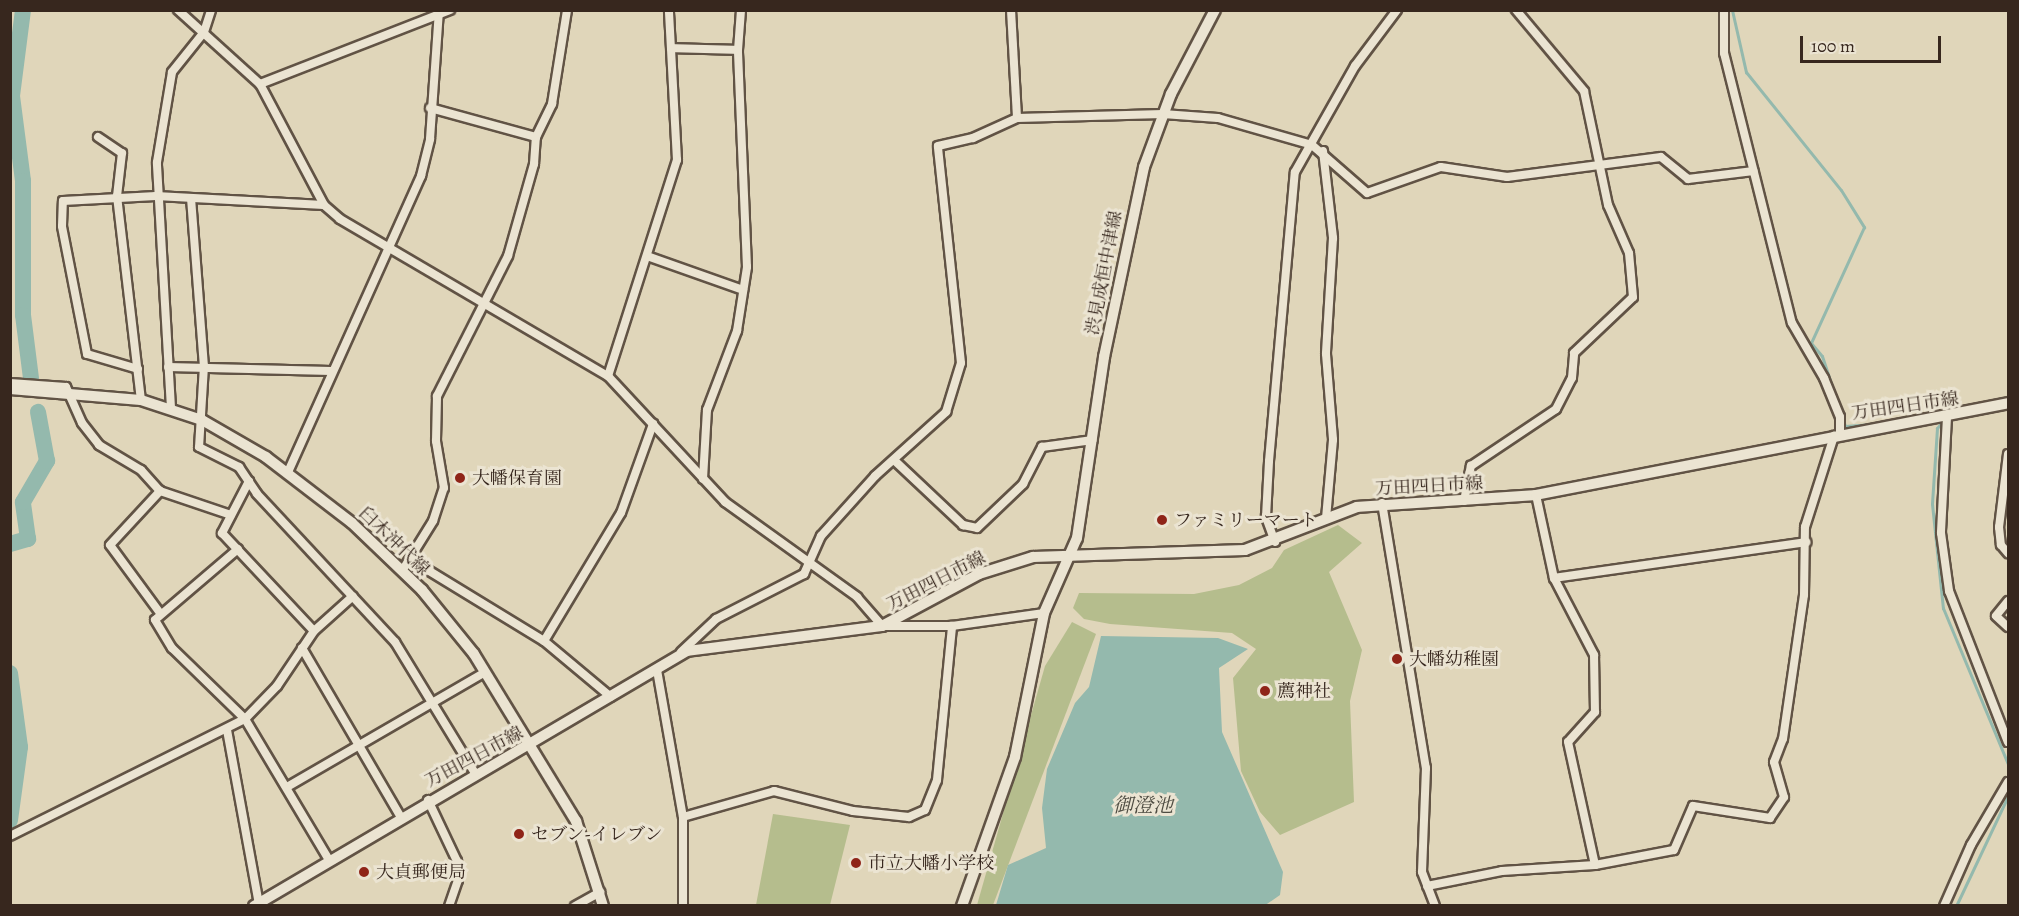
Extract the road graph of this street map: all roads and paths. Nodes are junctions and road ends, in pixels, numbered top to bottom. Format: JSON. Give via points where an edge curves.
{"nodes":[{"id":1,"x":178,"y":10,"type":"edge"},
{"id":2,"x":211,"y":10,"type":"edge"},
{"id":3,"x":450,"y":10,"type":"edge"},
{"id":4,"x":567,"y":10,"type":"edge"},
{"id":5,"x":669,"y":10,"type":"edge"},
{"id":6,"x":741,"y":10,"type":"edge"},
{"id":7,"x":1011,"y":10,"type":"edge"},
{"id":8,"x":1215,"y":10,"type":"edge"},
{"id":9,"x":1396,"y":10,"type":"edge"},
{"id":10,"x":1516,"y":10,"type":"edge"},
{"id":11,"x":1724,"y":10,"type":"edge"},
{"id":12,"x":439,"y":12,"type":"edge"},
{"id":13,"x":204,"y":32,"type":"junction"},
{"id":14,"x":671,"y":48,"type":"junction"},
{"id":15,"x":738,"y":50,"type":"junction"},
{"id":16,"x":260,"y":84,"type":"junction"},
{"id":17,"x":430,"y":108,"type":"junction"},
{"id":18,"x":1163,"y":114,"type":"junction"},
{"id":19,"x":1017,"y":118,"type":"junction"},
{"id":20,"x":98,"y":136,"type":"dead end"},
{"id":21,"x":536,"y":137,"type":"junction"},
{"id":22,"x":1312,"y":145,"type":"junction"},
{"id":23,"x":1323,"y":151,"type":"junction"},
{"id":24,"x":1598,"y":168,"type":"junction"},
{"id":25,"x":1754,"y":171,"type":"junction"},
{"id":26,"x":117,"y":196,"type":"junction"},
{"id":27,"x":156,"y":196,"type":"junction"},
{"id":28,"x":191,"y":198,"type":"junction"},
{"id":29,"x":324,"y":205,"type":"junction"},
{"id":30,"x":390,"y":249,"type":"junction"},
{"id":31,"x":647,"y":256,"type":"junction"},
{"id":32,"x":743,"y":290,"type":"junction"},
{"id":33,"x":481,"y":304,"type":"junction"},
{"id":34,"x":204,"y":366,"type":"junction"},
{"id":35,"x":168,"y":367,"type":"junction"},
{"id":36,"x":138,"y":369,"type":"junction"},
{"id":37,"x":331,"y":371,"type":"junction"},
{"id":38,"x":609,"y":376,"type":"junction"},
{"id":39,"x":10,"y":383,"type":"edge"},
{"id":40,"x":10,"y":389,"type":"edge"},
{"id":41,"x":72,"y":392,"type":"junction"},
{"id":42,"x":141,"y":400,"type":"junction"},
{"id":43,"x":2008,"y":403,"type":"edge"},
{"id":44,"x":171,"y":408,"type":"junction"},
{"id":45,"x":1947,"y":417,"type":"junction"},
{"id":46,"x":202,"y":420,"type":"junction"},
{"id":47,"x":653,"y":424,"type":"junction"},
{"id":48,"x":1837,"y":434,"type":"junction"},
{"id":49,"x":1093,"y":440,"type":"junction"},
{"id":50,"x":2008,"y":454,"type":"edge"},
{"id":51,"x":894,"y":460,"type":"junction"},
{"id":52,"x":288,"y":472,"type":"junction"},
{"id":53,"x":703,"y":479,"type":"junction"},
{"id":54,"x":249,"y":481,"type":"junction"},
{"id":55,"x":160,"y":490,"type":"junction"},
{"id":56,"x":1536,"y":495,"type":"junction"},
{"id":57,"x":1464,"y":501,"type":"junction"},
{"id":58,"x":1382,"y":503,"type":"junction"},
{"id":59,"x":231,"y":515,"type":"junction"},
{"id":60,"x":1326,"y":519,"type":"junction"},
{"id":61,"x":1275,"y":542,"type":"junction"},
{"id":62,"x":1806,"y":542,"type":"junction"},
{"id":63,"x":238,"y":549,"type":"junction"},
{"id":64,"x":2008,"y":553,"type":"edge"},
{"id":65,"x":1070,"y":555,"type":"junction"},
{"id":66,"x":413,"y":561,"type":"junction"},
{"id":67,"x":811,"y":561,"type":"junction"},
{"id":68,"x":402,"y":571,"type":"junction"},
{"id":69,"x":1554,"y":578,"type":"junction"},
{"id":70,"x":353,"y":596,"type":"junction"},
{"id":71,"x":2008,"y":601,"type":"edge"},
{"id":72,"x":159,"y":613,"type":"junction"},
{"id":73,"x":1044,"y":613,"type":"junction"},
{"id":74,"x":882,"y":626,"type":"junction"},
{"id":75,"x":952,"y":626,"type":"junction"},
{"id":76,"x":2008,"y":627,"type":"edge"},
{"id":77,"x":314,"y":631,"type":"junction"},
{"id":78,"x":544,"y":641,"type":"junction"},
{"id":79,"x":302,"y":648,"type":"junction"},
{"id":80,"x":678,"y":655,"type":"junction"},
{"id":81,"x":657,"y":670,"type":"junction"},
{"id":82,"x":485,"y":672,"type":"junction"},
{"id":83,"x":611,"y":697,"type":"junction"},
{"id":84,"x":433,"y":705,"type":"junction"},
{"id":85,"x":245,"y":719,"type":"junction"},
{"id":86,"x":227,"y":730,"type":"junction"},
{"id":87,"x":2008,"y":742,"type":"edge"},
{"id":88,"x":531,"y":745,"type":"junction"},
{"id":89,"x":361,"y":747,"type":"junction"},
{"id":90,"x":475,"y":773,"type":"junction"},
{"id":91,"x":2008,"y":782,"type":"edge"},
{"id":92,"x":287,"y":787,"type":"junction"},
{"id":93,"x":428,"y":800,"type":"junction"},
{"id":94,"x":400,"y":816,"type":"junction"},
{"id":95,"x":683,"y":818,"type":"junction"},
{"id":96,"x":10,"y":836,"type":"edge"},
{"id":97,"x":329,"y":860,"type":"junction"},
{"id":98,"x":1594,"y":865,"type":"junction"},
{"id":99,"x":1427,"y":886,"type":"junction"},
{"id":100,"x":600,"y":892,"type":"junction"},
{"id":101,"x":257,"y":904,"type":"edge"},
{"id":102,"x":449,"y":906,"type":"edge"},
{"id":103,"x":575,"y":906,"type":"edge"},
{"id":104,"x":603,"y":906,"type":"edge"},
{"id":105,"x":683,"y":906,"type":"edge"},
{"id":106,"x":962,"y":906,"type":"edge"},
{"id":107,"x":1435,"y":906,"type":"edge"},
{"id":108,"x":1944,"y":906,"type":"edge"}],
"edges":[{"from":1,"to":13,"type":"street"},
{"from":2,"to":13,"type":"street"},
{"from":3,"to":12,"type":"street"},
{"from":4,"to":21,"type":"street","via":[[552,104]]},
{"from":5,"to":14,"type":"street"},
{"from":6,"to":15,"type":"street"},
{"from":7,"to":19,"type":"street"},
{"from":8,"to":18,"type":"main road","name":"渋見成恒中津線"},
{"from":9,"to":22,"type":"street","via":[[1355,66]]},
{"from":10,"to":24,"type":"street","via":[[1584,91]]},
{"from":11,"to":25,"type":"street","via":[[1724,53]]},
{"from":12,"to":16,"type":"street"},
{"from":12,"to":17,"type":"street"},
{"from":13,"to":16,"type":"street"},
{"from":13,"to":27,"type":"street","via":[[172,72],[160,128]]},
{"from":14,"to":15,"type":"street"},
{"from":14,"to":31,"type":"street","via":[[677,159]]},
{"from":15,"to":32,"type":"street","via":[[749,234]]},
{"from":16,"to":29,"type":"street"},
{"from":17,"to":21,"type":"street"},
{"from":17,"to":30,"type":"street","via":[[421,176]]},
{"from":18,"to":19,"type":"street"},
{"from":18,"to":22,"type":"street","via":[[1218,118]]},
{"from":18,"to":49,"type":"main road","name":"渋見成恒中津線","via":[[1136,199]]},
{"from":19,"to":51,"type":"street","via":[[974,138],[938,146],[961,363],[946,412]]},
{"from":20,"to":26,"type":"street","via":[[122,153]]},
{"from":21,"to":33,"type":"street","via":[[534,164],[508,256]]},
{"from":22,"to":23,"type":"street"},
{"from":22,"to":61,"type":"street","via":[[1295,171],[1286,249],[1266,517]]},
{"from":23,"to":24,"type":"street","via":[[1367,193],[1441,167],[1507,177]]},
{"from":23,"to":60,"type":"street","via":[[1333,238],[1326,354],[1333,440]]},
{"from":24,"to":25,"type":"street","via":[[1661,157],[1688,179]]},
{"from":24,"to":57,"type":"street","via":[[1629,253],[1633,297],[1574,353],[1572,378],[1556,409],[1471,466]]},
{"from":25,"to":48,"type":"street","via":[[1792,323],[1824,378],[1840,417]]},
{"from":26,"to":27,"type":"street"},
{"from":26,"to":36,"type":"street"},
{"from":26,"to":36,"type":"street","via":[[70,198],[60,209],[87,354]]},
{"from":27,"to":28,"type":"street"},
{"from":27,"to":35,"type":"street"},
{"from":28,"to":29,"type":"street"},
{"from":28,"to":34,"type":"street"},
{"from":29,"to":30,"type":"street"},
{"from":30,"to":33,"type":"street"},
{"from":30,"to":37,"type":"street"},
{"from":31,"to":32,"type":"street"},
{"from":31,"to":38,"type":"street"},
{"from":32,"to":53,"type":"street","via":[[737,331],[707,410],[709,456]]},
{"from":33,"to":38,"type":"street"},
{"from":33,"to":66,"type":"street","via":[[437,396],[436,441],[444,488]]},
{"from":34,"to":35,"type":"street"},
{"from":34,"to":37,"type":"street"},
{"from":34,"to":46,"type":"street"},
{"from":35,"to":44,"type":"street"},
{"from":36,"to":42,"type":"street"},
{"from":37,"to":52,"type":"street"},
{"from":38,"to":47,"type":"street"},
{"from":39,"to":41,"type":"street","via":[[62,386]]},
{"from":40,"to":41,"type":"main road","name":"臼木沖代線"},
{"from":41,"to":42,"type":"main road","name":"臼木沖代線"},
{"from":41,"to":55,"type":"street","via":[[82,423],[99,445],[141,470]]},
{"from":42,"to":44,"type":"main road","name":"臼木沖代線"},
{"from":43,"to":45,"type":"main road","name":"万田四日市線"},
{"from":44,"to":46,"type":"main road","name":"臼木沖代線"},
{"from":45,"to":48,"type":"main road","name":"万田四日市線"},
{"from":45,"to":87,"type":"street","via":[[1941,533],[1949,591]]},
{"from":46,"to":52,"type":"main road","name":"臼木沖代線"},
{"from":46,"to":54,"type":"street","via":[[199,447],[240,467]]},
{"from":47,"to":53,"type":"street"},
{"from":47,"to":78,"type":"street","via":[[621,513]]},
{"from":48,"to":56,"type":"main road","name":"万田四日市線"},
{"from":48,"to":62,"type":"street","via":[[1805,527]]},
{"from":49,"to":51,"type":"street","via":[[1042,447],[1023,484],[977,528],[963,525]]},
{"from":49,"to":65,"type":"main road","name":"渋見成恒中津線","via":[[1077,538]]},
{"from":50,"to":64,"type":"street","via":[[1999,527],[2001,545]]},
{"from":51,"to":67,"type":"street","via":[[821,536]]},
{"from":52,"to":68,"type":"main road","name":"臼木沖代線"},
{"from":53,"to":67,"type":"street","via":[[725,502]]},
{"from":54,"to":59,"type":"street"},
{"from":54,"to":70,"type":"street"},
{"from":55,"to":59,"type":"street"},
{"from":55,"to":72,"type":"street","via":[[110,545]]},
{"from":56,"to":57,"type":"main road","name":"万田四日市線"},
{"from":56,"to":69,"type":"street"},
{"from":57,"to":58,"type":"main road","name":"万田四日市線"},
{"from":58,"to":60,"type":"main road","name":"万田四日市線"},
{"from":58,"to":99,"type":"street","via":[[1426,768],[1421,857]]},
{"from":59,"to":63,"type":"street","via":[[222,533]]},
{"from":60,"to":61,"type":"main road","name":"万田四日市線"},
{"from":61,"to":65,"type":"main road","name":"万田四日市線","via":[[1226,552]]},
{"from":62,"to":69,"type":"street"},
{"from":62,"to":98,"type":"street","via":[[1804,595],[1783,739],[1774,762],[1784,797],[1775,812],[1764,821],[1693,806],[1674,850]]},
{"from":63,"to":72,"type":"street"},
{"from":63,"to":77,"type":"street"},
{"from":65,"to":73,"type":"main road","name":"渋見成恒中津線"},
{"from":65,"to":74,"type":"main road","name":"万田四日市線","via":[[1003,565]]},
{"from":66,"to":68,"type":"street"},
{"from":66,"to":78,"type":"street"},
{"from":67,"to":74,"type":"street"},
{"from":67,"to":80,"type":"street","via":[[804,574],[716,620]]},
{"from":68,"to":82,"type":"main road","name":"臼木沖代線","via":[[460,634]]},
{"from":69,"to":98,"type":"street","via":[[1594,655],[1595,712],[1568,742]]},
{"from":70,"to":77,"type":"street"},
{"from":70,"to":84,"type":"street","via":[[395,642]]},
{"from":71,"to":76,"type":"street","via":[[1996,616]]},
{"from":72,"to":85,"type":"street","via":[[155,620],[172,648]]},
{"from":73,"to":75,"type":"street"},
{"from":73,"to":106,"type":"main road","name":"渋見成恒中津線","via":[[1015,757]]},
{"from":74,"to":75,"type":"street"},
{"from":74,"to":80,"type":"main road","name":"万田四日市線","via":[[720,645]]},
{"from":75,"to":95,"type":"street","via":[[937,780],[925,810],[909,817],[853,811],[774,791]]},
{"from":77,"to":79,"type":"street"},
{"from":78,"to":83,"type":"street"},
{"from":79,"to":85,"type":"street","via":[[277,686]]},
{"from":79,"to":89,"type":"street"},
{"from":80,"to":81,"type":"main road","name":"万田四日市線"},
{"from":81,"to":83,"type":"main road","name":"万田四日市線"},
{"from":81,"to":95,"type":"street"},
{"from":82,"to":84,"type":"street"},
{"from":82,"to":88,"type":"main road","name":"臼木沖代線"},
{"from":83,"to":88,"type":"main road","name":"万田四日市線"},
{"from":84,"to":89,"type":"street"},
{"from":84,"to":90,"type":"street"},
{"from":85,"to":86,"type":"street"},
{"from":85,"to":92,"type":"street"},
{"from":86,"to":96,"type":"street"},
{"from":86,"to":101,"type":"street"},
{"from":88,"to":90,"type":"main road","name":"万田四日市線"},
{"from":88,"to":100,"type":"main road","name":"臼木沖代線","via":[[576,821]]},
{"from":89,"to":92,"type":"street"},
{"from":89,"to":94,"type":"street"},
{"from":90,"to":93,"type":"main road","name":"万田四日市線"},
{"from":91,"to":108,"type":"street","via":[[1971,845]]},
{"from":92,"to":97,"type":"street"},
{"from":93,"to":94,"type":"main road","name":"万田四日市線"},
{"from":93,"to":102,"type":"street","via":[[457,861],[458,880]]},
{"from":94,"to":97,"type":"main road","name":"万田四日市線"},
{"from":95,"to":105,"type":"street"},
{"from":97,"to":101,"type":"main road","name":"万田四日市線"},
{"from":98,"to":99,"type":"street","via":[[1502,871]]},
{"from":99,"to":107,"type":"street"},
{"from":100,"to":103,"type":"street"},
{"from":100,"to":104,"type":"main road","name":"臼木沖代線"}]}
